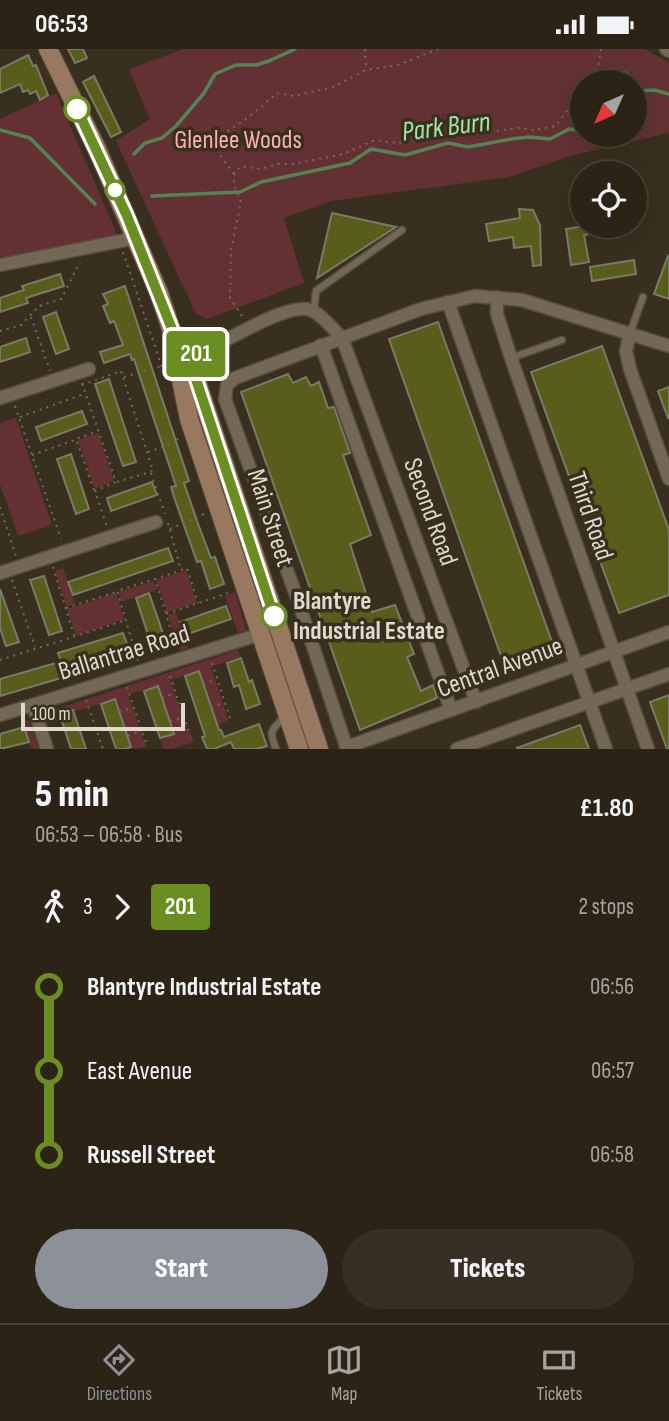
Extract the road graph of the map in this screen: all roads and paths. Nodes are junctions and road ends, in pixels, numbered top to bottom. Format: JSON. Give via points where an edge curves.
{"nodes":[{"id":1,"x":48,"y":49,"type":"edge"},
{"id":2,"x":438,"y":49,"type":"edge"},
{"id":3,"x":601,"y":49,"type":"edge"},
{"id":4,"x":365,"y":50,"type":"edge"},
{"id":5,"x":366,"y":70,"type":"junction"},
{"id":6,"x":596,"y":70,"type":"edge"},
{"id":7,"x":570,"y":106,"type":"edge"},
{"id":8,"x":234,"y":175,"type":"junction"},
{"id":9,"x":402,"y":230,"type":"dead end"},
{"id":10,"x":127,"y":240,"type":"junction"},
{"id":11,"x":87,"y":248,"type":"junction"},
{"id":12,"x":0,"y":265,"type":"edge"},
{"id":13,"x":497,"y":297,"type":"junction"},
{"id":14,"x":643,"y":297,"type":"dead end"},
{"id":15,"x":448,"y":302,"type":"junction"},
{"id":16,"x":314,"y":311,"type":"junction"},
{"id":17,"x":30,"y":316,"type":"junction"},
{"id":18,"x":249,"y":330,"type":"junction"},
{"id":19,"x":0,"y":331,"type":"edge"},
{"id":20,"x":630,"y":333,"type":"junction"},
{"id":21,"x":342,"y":338,"type":"junction"},
{"id":22,"x":562,"y":340,"type":"dead end"},
{"id":23,"x":321,"y":345,"type":"junction"},
{"id":24,"x":669,"y":346,"type":"edge"},
{"id":25,"x":188,"y":357,"type":"junction"},
{"id":26,"x":511,"y":358,"type":"junction"},
{"id":27,"x":161,"y":364,"type":"junction"},
{"id":28,"x":83,"y":375,"type":"junction"},
{"id":29,"x":123,"y":377,"type":"junction"},
{"id":30,"x":165,"y":377,"type":"dead end"},
{"id":31,"x":54,"y":380,"type":"junction"},
{"id":32,"x":85,"y":394,"type":"junction"},
{"id":33,"x":6,"y":396,"type":"edge"},
{"id":34,"x":19,"y":417,"type":"junction"},
{"id":35,"x":98,"y":431,"type":"junction"},
{"id":36,"x":195,"y":434,"type":"junction"},
{"id":37,"x":76,"y":439,"type":"junction"},
{"id":38,"x":147,"y":452,"type":"junction"},
{"id":39,"x":32,"y":455,"type":"junction"},
{"id":40,"x":151,"y":472,"type":"junction"},
{"id":41,"x":669,"y":479,"type":"edge"},
{"id":42,"x":116,"y":482,"type":"junction"},
{"id":43,"x":94,"y":491,"type":"junction"},
{"id":44,"x":204,"y":506,"type":"dead end"},
{"id":45,"x":0,"y":507,"type":"edge"},
{"id":46,"x":1,"y":512,"type":"edge"},
{"id":47,"x":156,"y":522,"type":"joint"},
{"id":48,"x":170,"y":529,"type":"junction"},
{"id":49,"x":110,"y":537,"type":"junction"},
{"id":50,"x":65,"y":552,"type":"junction"},
{"id":51,"x":49,"y":557,"type":"junction"},
{"id":52,"x":9,"y":570,"type":"edge"},
{"id":53,"x":181,"y":571,"type":"junction"},
{"id":54,"x":155,"y":579,"type":"junction"},
{"id":55,"x":246,"y":588,"type":"junction"},
{"id":56,"x":117,"y":591,"type":"junction"},
{"id":57,"x":198,"y":603,"type":"junction"},
{"id":58,"x":66,"y":608,"type":"junction"},
{"id":59,"x":166,"y":614,"type":"junction"},
{"id":60,"x":126,"y":620,"type":"junction"},
{"id":61,"x":669,"y":632,"type":"edge"},
{"id":62,"x":261,"y":634,"type":"junction"},
{"id":63,"x":74,"y":636,"type":"junction"},
{"id":64,"x":36,"y":649,"type":"junction"},
{"id":65,"x":208,"y":651,"type":"junction"},
{"id":66,"x":614,"y":651,"type":"junction"},
{"id":67,"x":0,"y":660,"type":"edge"},
{"id":68,"x":180,"y":660,"type":"junction"},
{"id":69,"x":166,"y":664,"type":"junction"},
{"id":70,"x":576,"y":665,"type":"junction"},
{"id":71,"x":141,"y":672,"type":"junction"},
{"id":72,"x":669,"y":674,"type":"edge"},
{"id":73,"x":124,"y":678,"type":"junction"},
{"id":74,"x":217,"y":679,"type":"junction"},
{"id":75,"x":203,"y":684,"type":"dead end"},
{"id":76,"x":628,"y":689,"type":"junction"},
{"id":77,"x":82,"y":690,"type":"junction"},
{"id":78,"x":176,"y":692,"type":"junction"},
{"id":79,"x":162,"y":698,"type":"dead end"},
{"id":80,"x":225,"y":702,"type":"junction"},
{"id":81,"x":476,"y":702,"type":"junction"},
{"id":82,"x":590,"y":703,"type":"junction"},
{"id":83,"x":33,"y":705,"type":"junction"},
{"id":84,"x":134,"y":707,"type":"junction"},
{"id":85,"x":211,"y":707,"type":"dead end"},
{"id":86,"x":451,"y":710,"type":"junction"},
{"id":87,"x":119,"y":711,"type":"dead end"},
{"id":88,"x":286,"y":712,"type":"junction"},
{"id":89,"x":0,"y":715,"type":"edge"},
{"id":90,"x":184,"y":717,"type":"junction"},
{"id":91,"x":230,"y":718,"type":"dead end"},
{"id":92,"x":170,"y":721,"type":"dead end"},
{"id":93,"x":142,"y":730,"type":"junction"},
{"id":94,"x":189,"y":732,"type":"dead end"},
{"id":95,"x":128,"y":736,"type":"dead end"},
{"id":96,"x":148,"y":745,"type":"dead end"},
{"id":97,"x":347,"y":748,"type":"edge"},
{"id":98,"x":47,"y":749,"type":"edge"},
{"id":99,"x":103,"y":749,"type":"edge"},
{"id":100,"x":276,"y":749,"type":"edge"},
{"id":101,"x":299,"y":749,"type":"edge"},
{"id":102,"x":319,"y":749,"type":"edge"},
{"id":103,"x":457,"y":749,"type":"edge"},
{"id":104,"x":606,"y":749,"type":"edge"},
{"id":105,"x":649,"y":749,"type":"edge"}],
"edges":[{"from":1,"to":10,"type":"main road","via":[[97,149]]},
{"from":2,"to":5,"type":"path","via":[[398,65]]},
{"from":3,"to":6,"type":"path"},
{"from":4,"to":5,"type":"path"},
{"from":5,"to":8,"type":"path","via":[[333,87],[294,96],[277,93],[228,131],[219,155]]},
{"from":7,"to":8,"type":"path","via":[[556,126],[398,143],[375,140],[294,164],[261,169],[242,166]]},
{"from":8,"to":18,"type":"path","via":[[240,202],[231,250],[230,298]]},
{"from":9,"to":16,"type":"lane","via":[[316,291]]},
{"from":10,"to":11,"type":"street"},
{"from":10,"to":25,"type":"main road"},
{"from":10,"to":27,"type":"path"},
{"from":11,"to":12,"type":"street"},
{"from":11,"to":17,"type":"path","via":[[61,299],[39,306]]},
{"from":13,"to":15,"type":"street"},
{"from":13,"to":20,"type":"street","via":[[522,300]]},
{"from":13,"to":26,"type":"street","name":"Third Road","via":[[497,314]]},
{"from":14,"to":20,"type":"lane"},
{"from":15,"to":21,"type":"street"},
{"from":15,"to":70,"type":"street"},
{"from":16,"to":18,"type":"street","via":[[285,311]]},
{"from":16,"to":21,"type":"street"},
{"from":17,"to":19,"type":"path","via":[[21,325]]},
{"from":17,"to":31,"type":"path"},
{"from":18,"to":25,"type":"street"},
{"from":20,"to":24,"type":"street"},
{"from":20,"to":41,"type":"street","via":[[626,351]]},
{"from":21,"to":23,"type":"street"},
{"from":21,"to":81,"type":"street","name":"Second Road"},
{"from":22,"to":26,"type":"lane"},
{"from":23,"to":86,"type":"street","name":"Second Road"},
{"from":23,"to":97,"type":"street","via":[[235,378],[227,385],[225,399]]},
{"from":25,"to":36,"type":"main road","name":"Main Street","via":[[180,375]]},
{"from":25,"to":102,"type":"main road","name":"Main Street"},
{"from":26,"to":66,"type":"street","name":"Third Road"},
{"from":27,"to":29,"type":"path"},
{"from":27,"to":30,"type":"path"},
{"from":28,"to":29,"type":"path","via":[[121,372]]},
{"from":28,"to":31,"type":"street"},
{"from":28,"to":32,"type":"path"},
{"from":29,"to":38,"type":"path"},
{"from":31,"to":33,"type":"street"},
{"from":32,"to":34,"type":"path"},
{"from":32,"to":35,"type":"path"},
{"from":33,"to":34,"type":"path"},
{"from":34,"to":39,"type":"path"},
{"from":35,"to":37,"type":"path"},
{"from":35,"to":42,"type":"path"},
{"from":36,"to":38,"type":"path"},
{"from":36,"to":55,"type":"main road","name":"Main Street"},
{"from":37,"to":39,"type":"path"},
{"from":37,"to":43,"type":"path"},
{"from":38,"to":40,"type":"path"},
{"from":39,"to":50,"type":"path"},
{"from":40,"to":42,"type":"path"},
{"from":40,"to":48,"type":"path"},
{"from":42,"to":43,"type":"path"},
{"from":43,"to":49,"type":"path"},
{"from":44,"to":48,"type":"path","via":[[206,513]]},
{"from":45,"to":46,"type":"path"},
{"from":46,"to":52,"type":"path"},
{"from":47,"to":48,"type":"path"},
{"from":47,"to":49,"type":"street"},
{"from":48,"to":53,"type":"path"},
{"from":49,"to":50,"type":"street"},
{"from":50,"to":51,"type":"street"},
{"from":51,"to":52,"type":"street"},
{"from":51,"to":58,"type":"path"},
{"from":52,"to":64,"type":"path"},
{"from":53,"to":54,"type":"path"},
{"from":53,"to":57,"type":"path","via":[[187,568]]},
{"from":54,"to":56,"type":"path"},
{"from":54,"to":59,"type":"path"},
{"from":55,"to":57,"type":"path"},
{"from":55,"to":62,"type":"main road","name":"Main Street"},
{"from":56,"to":58,"type":"path"},
{"from":56,"to":60,"type":"path"},
{"from":57,"to":59,"type":"path"},
{"from":58,"to":63,"type":"path"},
{"from":59,"to":68,"type":"path"},
{"from":60,"to":63,"type":"path"},
{"from":60,"to":71,"type":"path"},
{"from":61,"to":66,"type":"street","name":"Central Avenue"},
{"from":62,"to":65,"type":"street","name":"Ballantrae Road"},
{"from":62,"to":88,"type":"main road","name":"Main Street"},
{"from":63,"to":64,"type":"path"},
{"from":64,"to":67,"type":"path"},
{"from":65,"to":68,"type":"street","name":"Ballantrae Road"},
{"from":65,"to":74,"type":"path"},
{"from":66,"to":70,"type":"street","name":"Central Avenue"},
{"from":66,"to":76,"type":"street","name":"Third Road"},
{"from":68,"to":69,"type":"street","name":"Ballantrae Road"},
{"from":69,"to":71,"type":"street","name":"Ballantrae Road"},
{"from":69,"to":78,"type":"path"},
{"from":70,"to":81,"type":"street","name":"Central Avenue"},
{"from":70,"to":82,"type":"street"},
{"from":71,"to":73,"type":"street","name":"Ballantrae Road"},
{"from":72,"to":76,"type":"street"},
{"from":73,"to":77,"type":"street","name":"Ballantrae Road"},
{"from":73,"to":84,"type":"path"},
{"from":74,"to":75,"type":"path"},
{"from":74,"to":80,"type":"path"},
{"from":76,"to":82,"type":"street"},
{"from":76,"to":105,"type":"street","name":"Third Road"},
{"from":77,"to":83,"type":"street","name":"Ballantrae Road"},
{"from":77,"to":99,"type":"path"},
{"from":78,"to":79,"type":"path"},
{"from":78,"to":90,"type":"path"},
{"from":80,"to":85,"type":"path"},
{"from":80,"to":91,"type":"path"},
{"from":81,"to":86,"type":"street","name":"Central Avenue"},
{"from":82,"to":103,"type":"street"},
{"from":82,"to":104,"type":"street"},
{"from":83,"to":89,"type":"street","name":"Ballantrae Road"},
{"from":83,"to":98,"type":"street"},
{"from":84,"to":87,"type":"path"},
{"from":84,"to":93,"type":"path"},
{"from":86,"to":97,"type":"street","name":"Central Avenue"},
{"from":88,"to":100,"type":"lane","via":[[271,729]]},
{"from":88,"to":101,"type":"main road","name":"Main Street"},
{"from":90,"to":92,"type":"path"},
{"from":90,"to":94,"type":"path"},
{"from":93,"to":95,"type":"path"},
{"from":93,"to":96,"type":"path"}]}
